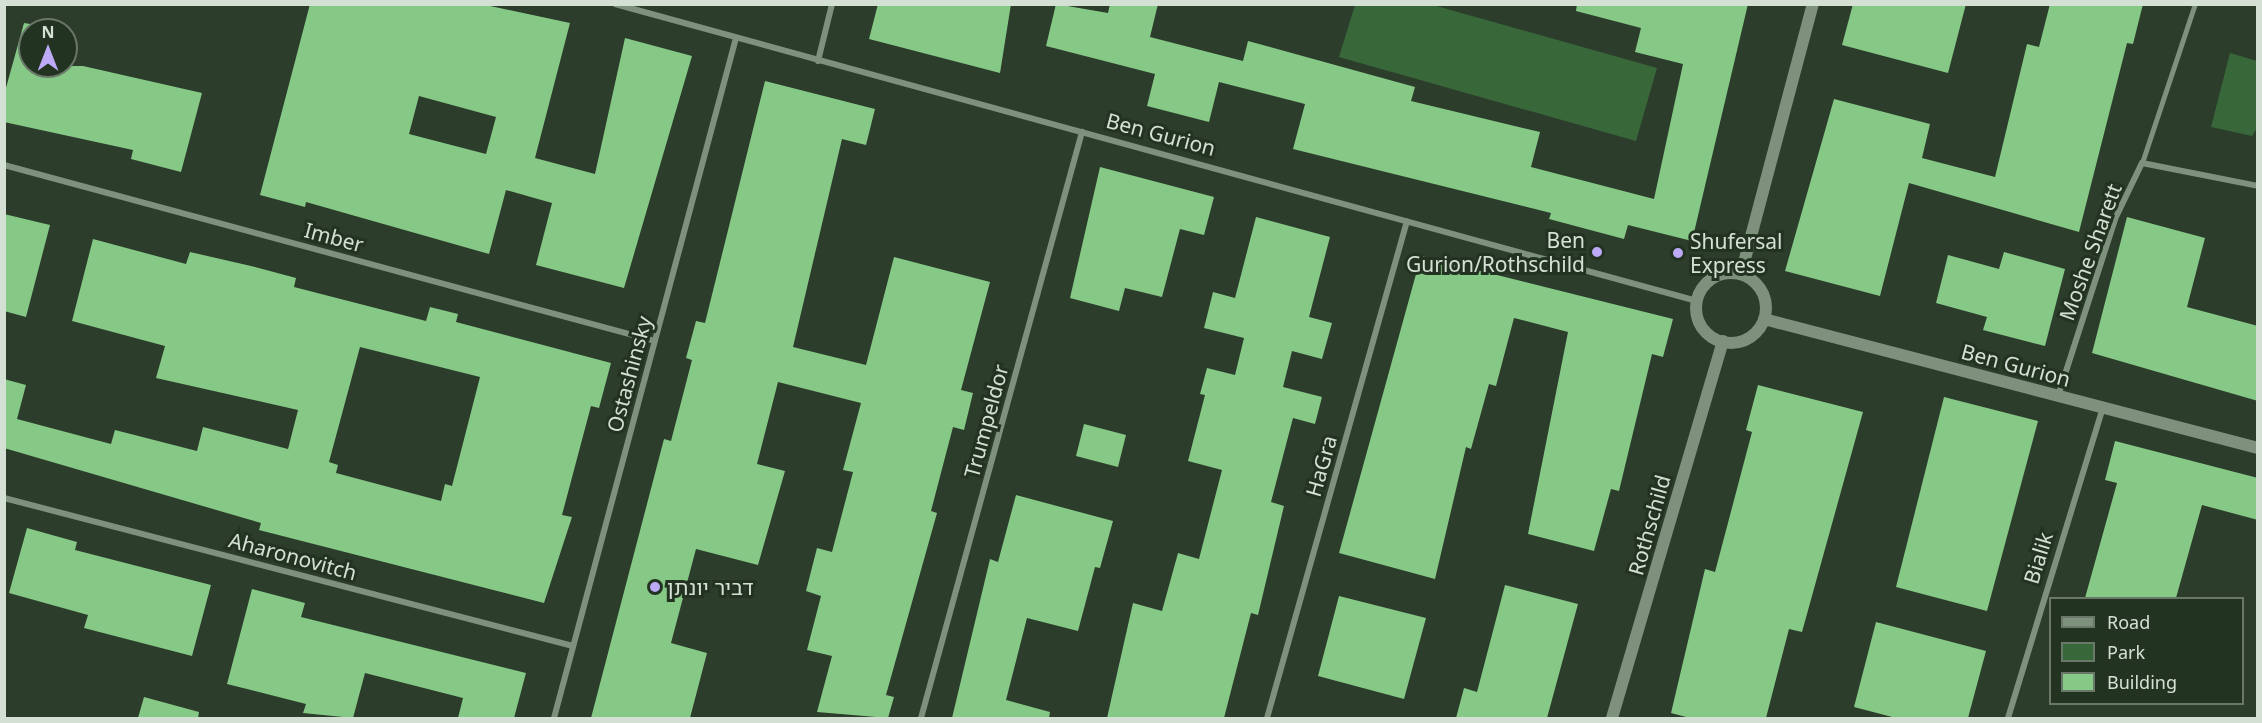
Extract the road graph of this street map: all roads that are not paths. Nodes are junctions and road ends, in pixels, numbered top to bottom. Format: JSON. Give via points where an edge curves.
{"nodes":[{"id":1,"x":615,"y":4,"type":"edge"},
{"id":2,"x":832,"y":4,"type":"edge"},
{"id":3,"x":1813,"y":4,"type":"edge"},
{"id":4,"x":2195,"y":4,"type":"edge"},
{"id":5,"x":736,"y":38,"type":"junction"},
{"id":6,"x":818,"y":61,"type":"junction"},
{"id":7,"x":1082,"y":132,"type":"junction"},
{"id":8,"x":2142,"y":163,"type":"junction"},
{"id":9,"x":4,"y":165,"type":"edge"},
{"id":10,"x":2258,"y":186,"type":"edge"},
{"id":11,"x":1407,"y":221,"type":"junction"},
{"id":12,"x":1741,"y":274,"type":"junction"},
{"id":13,"x":1697,"y":302,"type":"junction"},
{"id":14,"x":1764,"y":320,"type":"junction"},
{"id":15,"x":655,"y":341,"type":"junction"},
{"id":16,"x":1723,"y":341,"type":"junction"},
{"id":17,"x":2058,"y":396,"type":"junction"},
{"id":18,"x":2103,"y":408,"type":"junction"},
{"id":19,"x":2258,"y":448,"type":"edge"},
{"id":20,"x":4,"y":498,"type":"edge"},
{"id":21,"x":573,"y":646,"type":"junction"},
{"id":22,"x":554,"y":718,"type":"edge"},
{"id":23,"x":921,"y":718,"type":"edge"},
{"id":24,"x":1267,"y":718,"type":"edge"},
{"id":25,"x":1612,"y":718,"type":"edge"},
{"id":26,"x":2008,"y":718,"type":"edge"}],
"edges":[{"from":1,"to":5,"type":"street","name":"Ben Gurion"},
{"from":2,"to":6,"type":"street"},
{"from":3,"to":12,"type":"street"},
{"from":4,"to":8,"type":"lane"},
{"from":5,"to":6,"type":"street","name":"Ben Gurion"},
{"from":5,"to":15,"type":"street","name":"Ostashinsky"},
{"from":6,"to":7,"type":"street","name":"Ben Gurion"},
{"from":7,"to":11,"type":"street","name":"Ben Gurion"},
{"from":7,"to":23,"type":"street","name":"Trumpeldor"},
{"from":8,"to":10,"type":"street","name":"Moshe Sharett","via":[[2207,179]]},
{"from":8,"to":17,"type":"street","name":"Moshe Sharett","via":[[2115,219]]},
{"from":9,"to":15,"type":"street","name":"Imber"},
{"from":11,"to":13,"type":"street","name":"Ben Gurion"},
{"from":11,"to":24,"type":"street","name":"HaGra"},
{"from":12,"to":13,"type":"street","via":[[1709,281]]},
{"from":12,"to":14,"type":"street","via":[[1763,292]]},
{"from":13,"to":16,"type":"street","via":[[1701,326]]},
{"from":14,"to":16,"type":"street","via":[[1755,335]]},
{"from":14,"to":17,"type":"street","name":"Ben Gurion"},
{"from":15,"to":21,"type":"street","name":"Ostashinsky"},
{"from":16,"to":25,"type":"street","name":"Rothschild"},
{"from":17,"to":18,"type":"street","name":"Ben Gurion"},
{"from":18,"to":19,"type":"street","name":"Ben Gurion"},
{"from":18,"to":26,"type":"street","name":"Bialik"},
{"from":20,"to":21,"type":"street","name":"Aharonovitch"},
{"from":21,"to":22,"type":"street","name":"Ostashinsky"}]}
